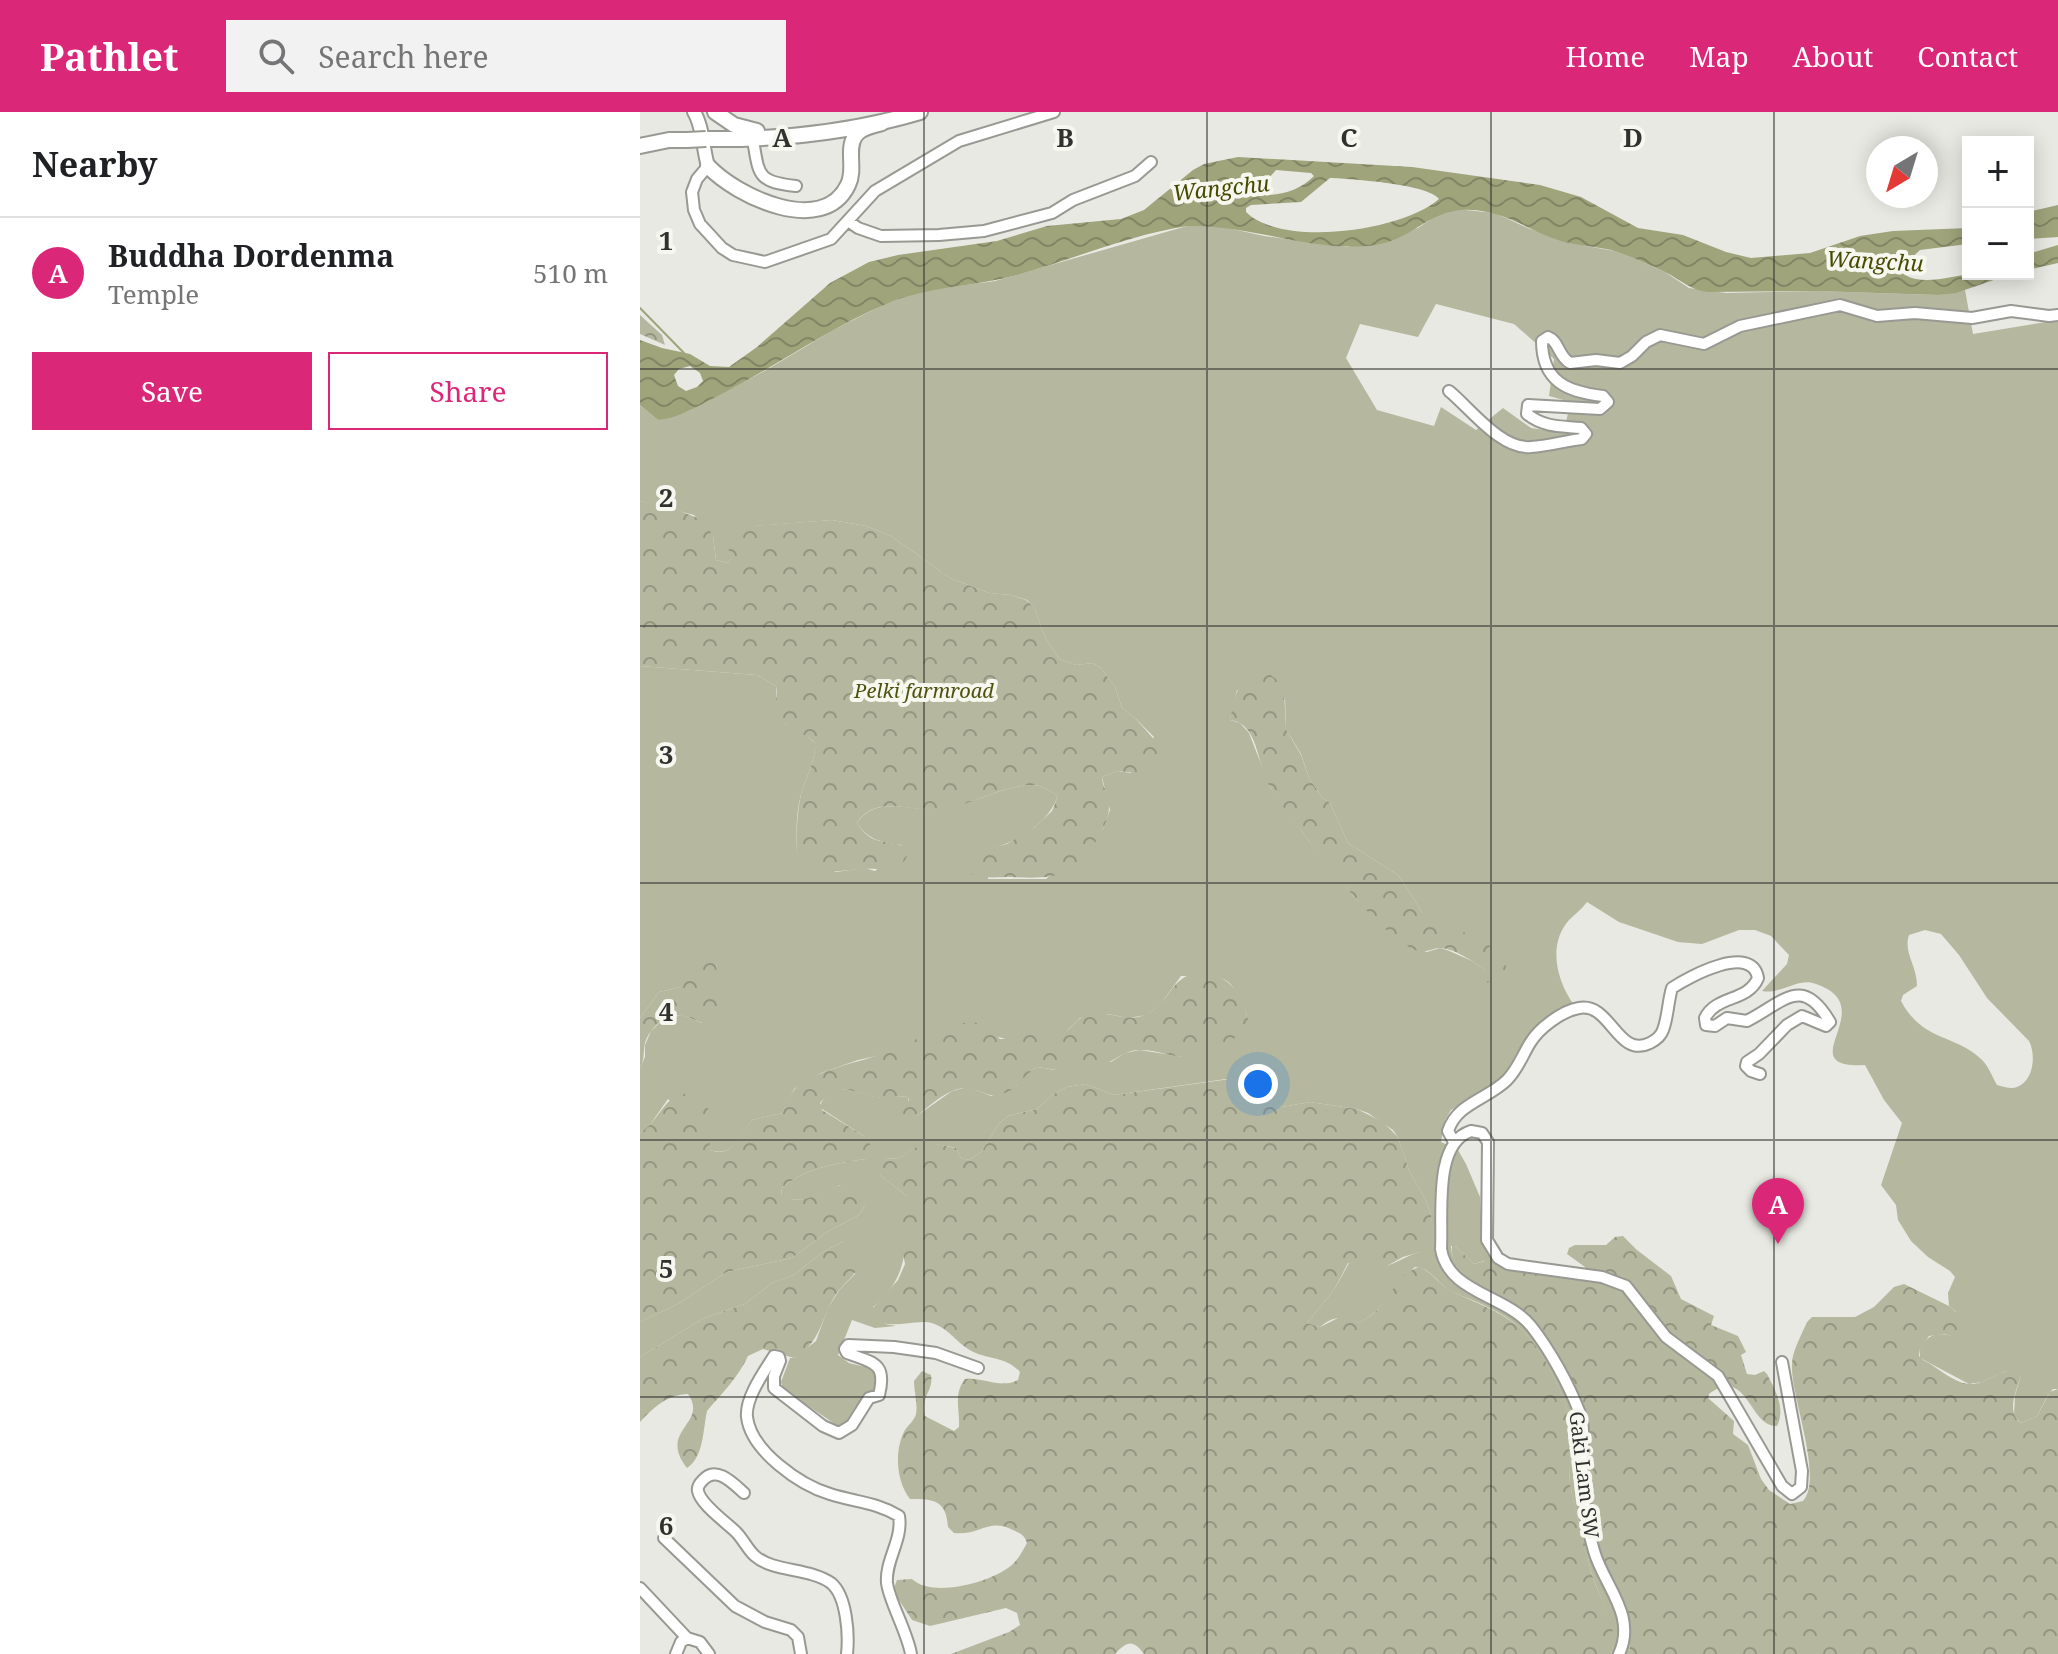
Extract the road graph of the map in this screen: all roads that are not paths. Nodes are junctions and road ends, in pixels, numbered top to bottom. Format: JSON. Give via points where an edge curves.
{"nodes":[{"id":1,"x":694,"y":112,"type":"edge"},
{"id":2,"x":715,"y":112,"type":"edge"},
{"id":3,"x":920,"y":112,"type":"edge"},
{"id":4,"x":1054,"y":112,"type":"edge"},
{"id":5,"x":887,"y":117,"type":"edge"},
{"id":6,"x":687,"y":136,"type":"junction"},
{"id":7,"x":755,"y":136,"type":"junction"},
{"id":8,"x":808,"y":136,"type":"junction"},
{"id":9,"x":640,"y":138,"type":"edge"},
{"id":10,"x":640,"y":146,"type":"edge"},
{"id":11,"x":851,"y":153,"type":"junction"},
{"id":12,"x":1151,"y":162,"type":"dead end"},
{"id":13,"x":708,"y":166,"type":"junction"},
{"id":14,"x":796,"y":186,"type":"dead end"},
{"id":15,"x":848,"y":221,"type":"junction"},
{"id":16,"x":2058,"y":315,"type":"edge"},
{"id":17,"x":1449,"y":391,"type":"dead end"},
{"id":18,"x":1760,"y":1074,"type":"dead end"},
{"id":19,"x":1454,"y":1142,"type":"junction"},
{"id":20,"x":1782,"y":1362,"type":"dead end"},
{"id":21,"x":978,"y":1368,"type":"dead end"},
{"id":22,"x":744,"y":1493,"type":"dead end"},
{"id":23,"x":664,"y":1538,"type":"dead end"},
{"id":24,"x":642,"y":1590,"type":"edge"},
{"id":25,"x":687,"y":1638,"type":"junction"},
{"id":26,"x":676,"y":1654,"type":"edge"},
{"id":27,"x":709,"y":1654,"type":"edge"},
{"id":28,"x":801,"y":1654,"type":"edge"},
{"id":29,"x":847,"y":1654,"type":"edge"},
{"id":30,"x":911,"y":1654,"type":"edge"},
{"id":31,"x":1619,"y":1654,"type":"edge"}],
"edges":[{"from":1,"to":13,"type":"main road"},
{"from":2,"to":7,"type":"highway"},
{"from":3,"to":5,"type":"highway"},
{"from":4,"to":15,"type":"street","via":[[959,141],[875,191]]},
{"from":5,"to":7,"type":"highway"},
{"from":5,"to":8,"type":"highway"},
{"from":5,"to":11,"type":"highway","via":[[858,132]]},
{"from":6,"to":7,"type":"highway","bridge":true},
{"from":6,"to":9,"type":"highway"},
{"from":6,"to":10,"type":"highway"},
{"from":7,"to":8,"type":"highway"},
{"from":7,"to":14,"type":"street","via":[[759,173],[767,182]]},
{"from":8,"to":11,"type":"highway","via":[[840,139]]},
{"from":11,"to":13,"type":"highway","via":[[847,187],[834,203],[816,211],[761,199]]},
{"from":12,"to":15,"type":"street","via":[[1135,176],[1052,213],[984,231],[881,236]]},
{"from":13,"to":15,"type":"street","via":[[692,192],[694,210],[704,231],[733,255],[765,262],[779,258],[831,239]]},
{"from":16,"to":17,"type":"street","via":[[2011,311],[1972,318],[1877,316],[1840,305],[1740,326],[1704,344],[1660,335],[1614,364],[1570,363],[1548,337],[1542,346],[1552,376],[1573,391],[1603,396],[1608,402],[1600,409],[1528,405],[1526,411],[1535,420],[1557,428],[1581,428],[1586,436],[1528,448],[1491,431]]},
{"from":18,"to":19,"type":"street","name":"Gaki Lam SW","via":[[1747,1062],[1787,1025],[1802,1016],[1826,1026],[1830,1022],[1816,1001],[1799,995],[1747,1021],[1727,1018],[1706,1025],[1711,1008],[1749,992],[1758,978],[1748,963],[1738,961],[1672,988],[1663,1031],[1648,1045],[1627,1042],[1593,1009],[1565,1013],[1534,1037],[1507,1081],[1455,1117],[1448,1131]]},
{"from":19,"to":20,"type":"street","via":[[1471,1131],[1482,1133],[1488,1142],[1487,1240],[1498,1258],[1626,1286],[1666,1337],[1718,1376],[1782,1486],[1792,1494],[1801,1487],[1802,1471]]},
{"from":19,"to":31,"type":"street","name":"Gaki Lam SW","via":[[1443,1173],[1443,1259],[1459,1279],[1528,1322],[1581,1414],[1584,1505],[1594,1553],[1620,1603],[1625,1625]]},
{"from":21,"to":30,"type":"street","via":[[936,1353],[848,1345],[847,1353],[875,1363],[883,1380],[879,1395],[869,1398],[852,1425],[839,1433],[774,1388],[780,1361],[774,1356],[748,1404],[747,1416],[759,1444],[792,1476],[826,1493],[877,1504],[899,1516],[887,1584]]},
{"from":22,"to":29,"type":"street","via":[[715,1474],[705,1477],[698,1491],[753,1555],[832,1584],[844,1606]]},
{"from":23,"to":28,"type":"street","via":[[735,1606],[791,1630]]},
{"from":24,"to":25,"type":"street"},
{"from":25,"to":26,"type":"street"},
{"from":25,"to":27,"type":"street","via":[[700,1642]]}]}
